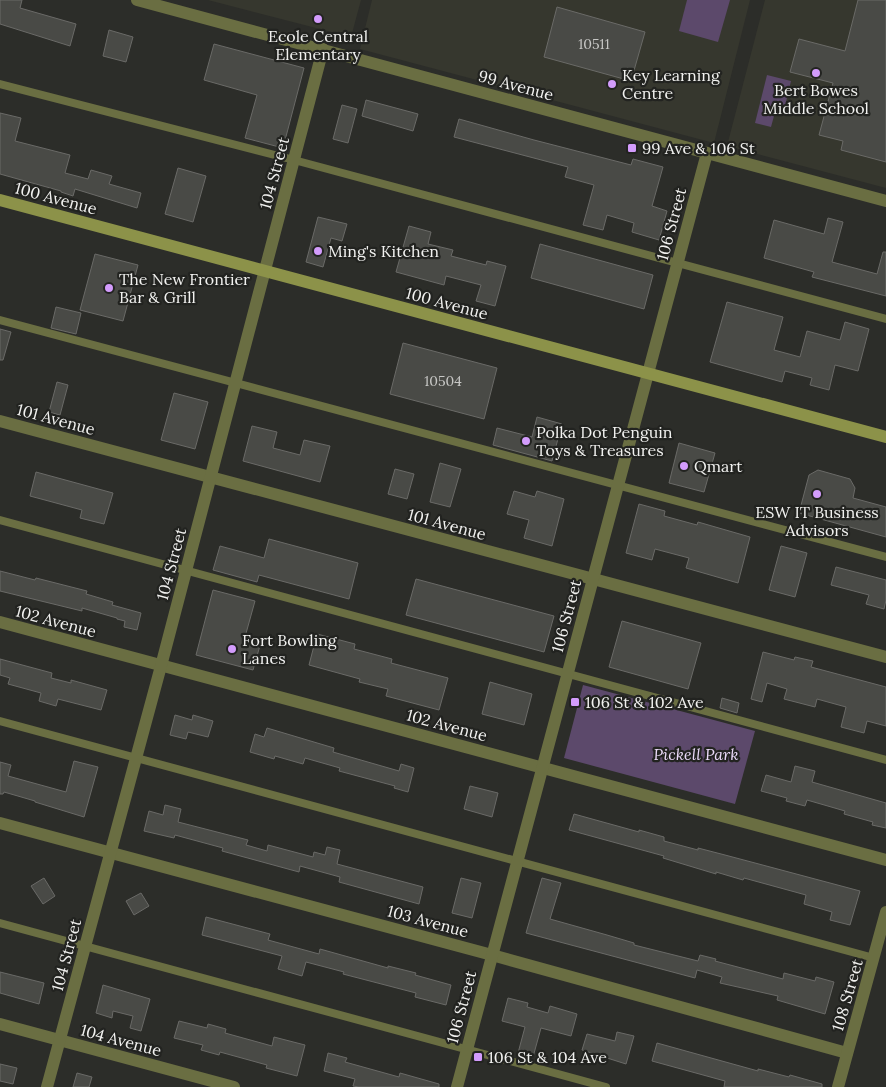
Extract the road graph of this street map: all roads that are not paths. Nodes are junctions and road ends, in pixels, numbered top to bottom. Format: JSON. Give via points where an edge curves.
{"nodes":[{"id":1,"x":137,"y":0,"type":"edge"},
{"id":2,"x":323,"y":49,"type":"junction"},
{"id":3,"x":0,"y":84,"type":"edge"},
{"id":4,"x":707,"y":153,"type":"junction"},
{"id":5,"x":294,"y":160,"type":"junction"},
{"id":6,"x":0,"y":200,"type":"edge"},
{"id":7,"x":886,"y":201,"type":"edge"},
{"id":8,"x":678,"y":263,"type":"junction"},
{"id":9,"x":265,"y":271,"type":"junction"},
{"id":10,"x":886,"y":319,"type":"edge"},
{"id":11,"x":0,"y":320,"type":"edge"},
{"id":12,"x":648,"y":374,"type":"junction"},
{"id":13,"x":236,"y":383,"type":"junction"},
{"id":14,"x":0,"y":421,"type":"edge"},
{"id":15,"x":886,"y":437,"type":"edge"},
{"id":16,"x":211,"y":477,"type":"junction"},
{"id":17,"x":619,"y":484,"type":"junction"},
{"id":18,"x":0,"y":520,"type":"edge"},
{"id":19,"x":886,"y":557,"type":"edge"},
{"id":20,"x":186,"y":571,"type":"junction"},
{"id":21,"x":593,"y":580,"type":"junction"},
{"id":22,"x":0,"y":622,"type":"edge"},
{"id":23,"x":886,"y":657,"type":"edge"},
{"id":24,"x":161,"y":666,"type":"junction"},
{"id":25,"x":568,"y":674,"type":"junction"},
{"id":26,"x":0,"y":721,"type":"edge"},
{"id":27,"x":136,"y":758,"type":"junction"},
{"id":28,"x":886,"y":760,"type":"edge"},
{"id":29,"x":543,"y":767,"type":"junction"},
{"id":30,"x":0,"y":823,"type":"edge"},
{"id":31,"x":110,"y":853,"type":"junction"},
{"id":32,"x":886,"y":860,"type":"edge"},
{"id":33,"x":517,"y":862,"type":"junction"},
{"id":34,"x":886,"y":912,"type":"edge"},
{"id":35,"x":0,"y":923,"type":"edge"},
{"id":36,"x":85,"y":946,"type":"junction"},
{"id":37,"x":492,"y":955,"type":"junction"},
{"id":38,"x":874,"y":958,"type":"junction"},
{"id":39,"x":0,"y":1024,"type":"edge"},
{"id":40,"x":60,"y":1040,"type":"junction"},
{"id":41,"x":467,"y":1049,"type":"junction"},
{"id":42,"x":847,"y":1053,"type":"junction"},
{"id":43,"x":47,"y":1087,"type":"edge"},
{"id":44,"x":234,"y":1087,"type":"edge"},
{"id":45,"x":457,"y":1087,"type":"edge"},
{"id":46,"x":606,"y":1087,"type":"edge"},
{"id":47,"x":838,"y":1087,"type":"edge"}],
"edges":[{"from":1,"to":2,"type":"street","name":"99 Avenue"},
{"from":2,"to":4,"type":"street","name":"99 Avenue"},
{"from":2,"to":5,"type":"street","name":"104 Street"},
{"from":3,"to":5,"type":"lane"},
{"from":4,"to":7,"type":"street","name":"99 Avenue"},
{"from":4,"to":8,"type":"street","name":"106 Street"},
{"from":5,"to":8,"type":"lane"},
{"from":5,"to":9,"type":"street","name":"104 Street"},
{"from":6,"to":9,"type":"main road","name":"100 Avenue"},
{"from":8,"to":10,"type":"lane"},
{"from":8,"to":12,"type":"street","name":"106 Street"},
{"from":9,"to":12,"type":"main road","name":"100 Avenue"},
{"from":9,"to":13,"type":"street","name":"104 Street"},
{"from":11,"to":13,"type":"lane"},
{"from":12,"to":15,"type":"main road","name":"100 Avenue"},
{"from":12,"to":17,"type":"street","name":"106 Street"},
{"from":13,"to":16,"type":"street","name":"104 Street"},
{"from":13,"to":17,"type":"lane"},
{"from":14,"to":16,"type":"street","name":"101 Avenue"},
{"from":16,"to":20,"type":"street","name":"104 Street"},
{"from":16,"to":21,"type":"street","name":"101 Avenue"},
{"from":17,"to":19,"type":"lane"},
{"from":17,"to":21,"type":"street","name":"106 Street"},
{"from":18,"to":20,"type":"lane"},
{"from":20,"to":24,"type":"street","name":"104 Street"},
{"from":20,"to":25,"type":"lane"},
{"from":21,"to":23,"type":"street","name":"101 Avenue"},
{"from":21,"to":25,"type":"street","name":"106 Street"},
{"from":22,"to":24,"type":"street","name":"102 Avenue"},
{"from":24,"to":27,"type":"street","name":"104 Street"},
{"from":24,"to":29,"type":"street","name":"102 Avenue"},
{"from":25,"to":28,"type":"lane"},
{"from":25,"to":29,"type":"street","name":"106 Street"},
{"from":26,"to":27,"type":"lane"},
{"from":27,"to":31,"type":"street","name":"104 Street"},
{"from":27,"to":33,"type":"lane"},
{"from":29,"to":32,"type":"street","name":"102 Avenue"},
{"from":29,"to":33,"type":"street","name":"106 Street"},
{"from":30,"to":31,"type":"street","name":"103 Avenue"},
{"from":31,"to":36,"type":"street","name":"104 Street"},
{"from":31,"to":37,"type":"street","name":"103 Avenue"},
{"from":33,"to":37,"type":"street","name":"106 Street"},
{"from":33,"to":38,"type":"lane"},
{"from":34,"to":38,"type":"street","name":"108 Street"},
{"from":35,"to":36,"type":"lane"},
{"from":36,"to":40,"type":"street","name":"104 Street"},
{"from":36,"to":41,"type":"lane"},
{"from":37,"to":41,"type":"street","name":"106 Street"},
{"from":37,"to":42,"type":"street","name":"103 Avenue"},
{"from":38,"to":42,"type":"street","name":"108 Street"},
{"from":39,"to":40,"type":"street","name":"104 Avenue"},
{"from":40,"to":43,"type":"street","name":"104 Street"},
{"from":40,"to":44,"type":"street","name":"104 Avenue"},
{"from":41,"to":45,"type":"street","name":"106 Street"},
{"from":41,"to":46,"type":"lane"},
{"from":42,"to":47,"type":"street","name":"108 Street"}]}
